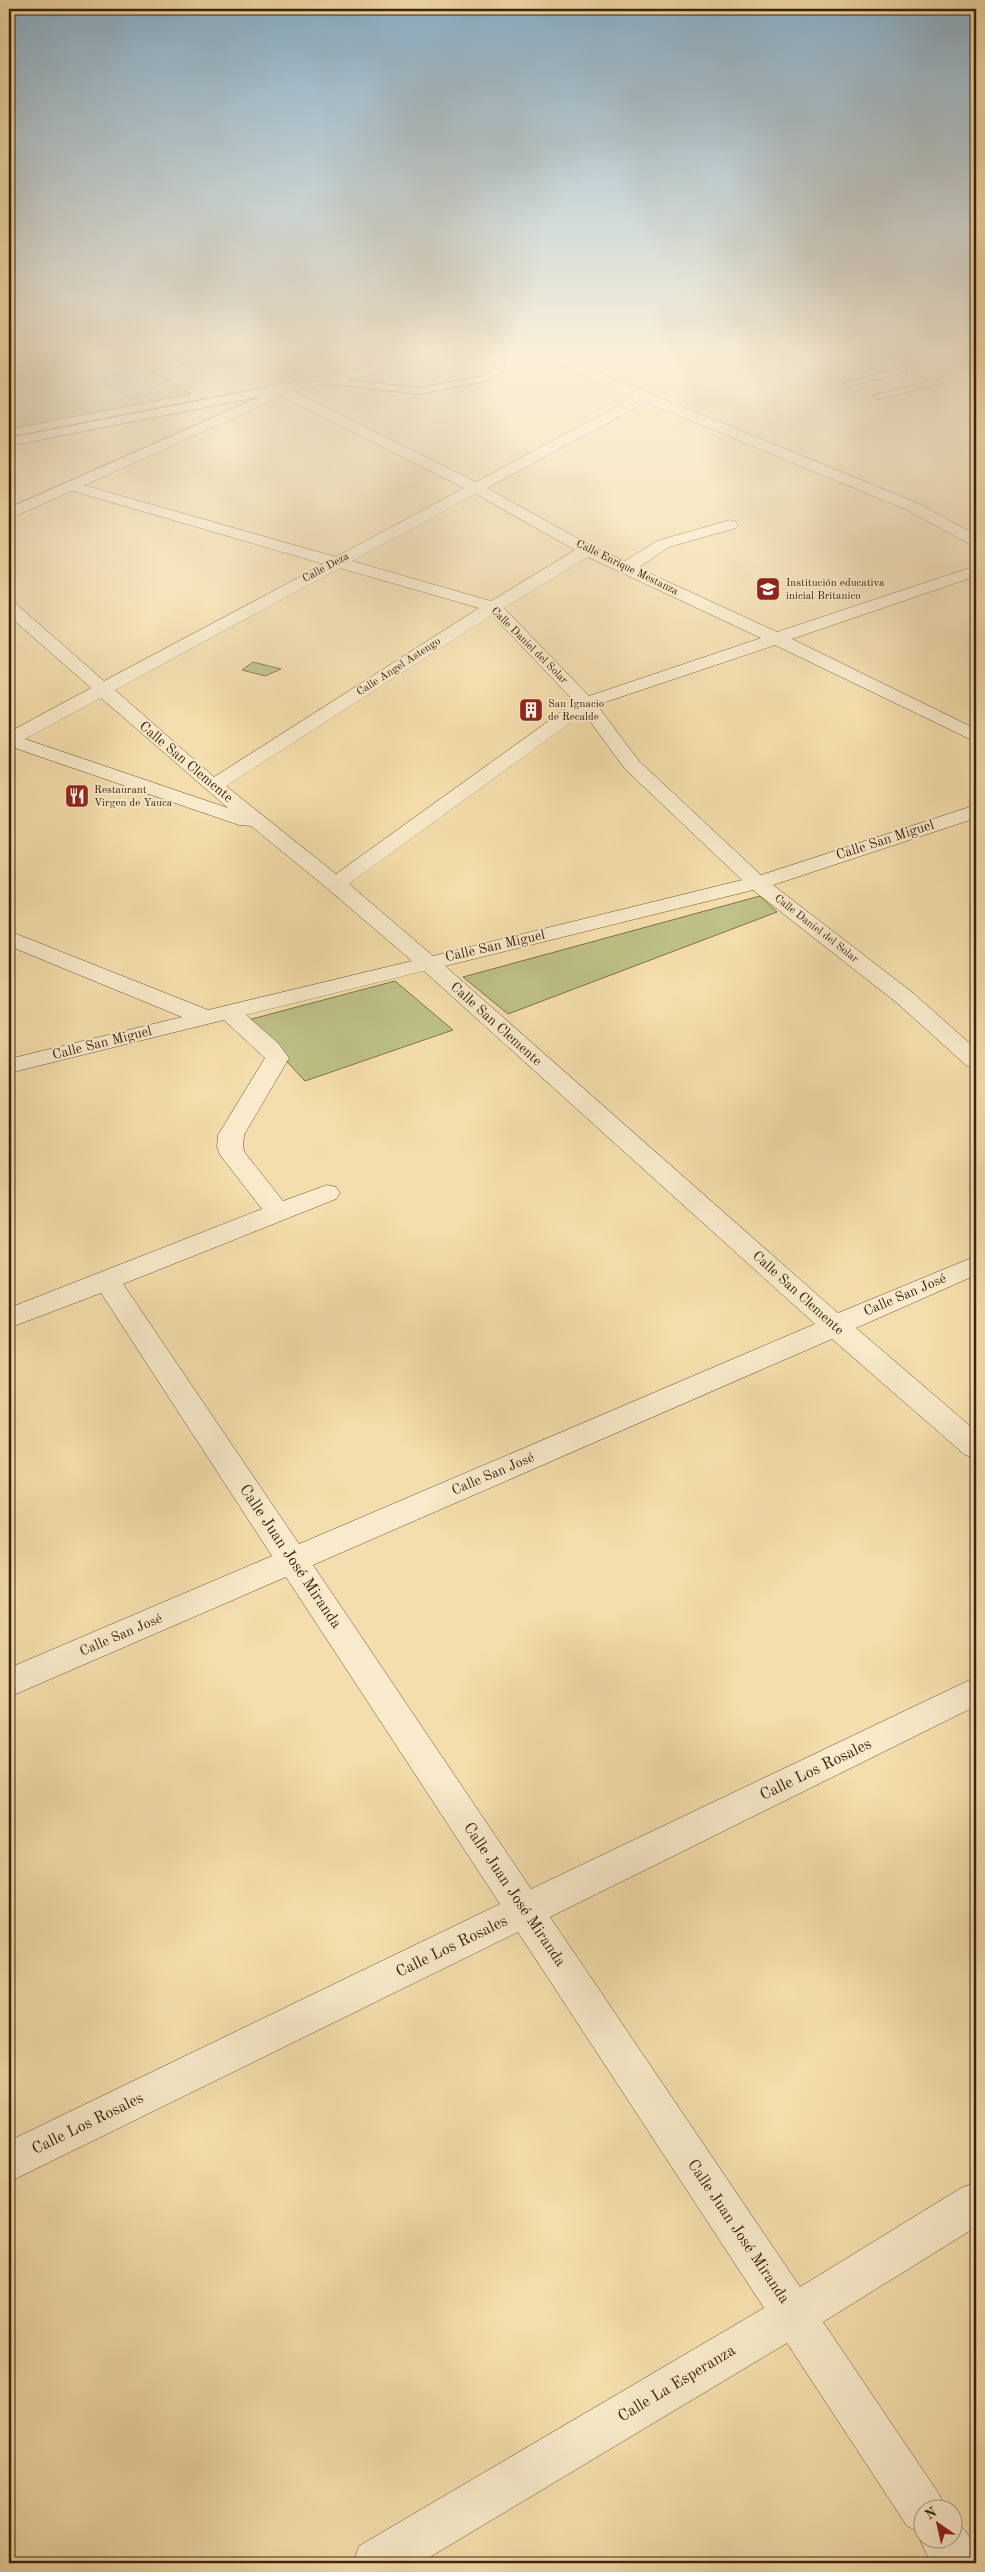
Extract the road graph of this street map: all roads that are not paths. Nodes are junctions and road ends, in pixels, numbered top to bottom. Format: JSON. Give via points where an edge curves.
{"nodes":[{"id":1,"x":101,"y":472,"type":"edge"},
{"id":2,"x":446,"y":472,"type":"edge"},
{"id":3,"x":506,"y":472,"type":"edge"},
{"id":4,"x":827,"y":472,"type":"edge"},
{"id":5,"x":71,"y":486,"type":"junction"},
{"id":6,"x":476,"y":488,"type":"junction"},
{"id":7,"x":9,"y":514,"type":"edge"},
{"id":8,"x":730,"y":524,"type":"dead end"},
{"id":9,"x":976,"y":541,"type":"edge"},
{"id":10,"x":587,"y":550,"type":"junction"},
{"id":11,"x":337,"y":562,"type":"junction"},
{"id":12,"x":626,"y":568,"type":"junction"},
{"id":13,"x":976,"y":571,"type":"edge"},
{"id":14,"x":9,"y":607,"type":"edge"},
{"id":15,"x":493,"y":607,"type":"junction"},
{"id":16,"x":777,"y":639,"type":"junction"},
{"id":17,"x":101,"y":690,"type":"junction"},
{"id":18,"x":586,"y":703,"type":"junction"},
{"id":19,"x":976,"y":736,"type":"edge"},
{"id":20,"x":9,"y":740,"type":"edge"},
{"id":21,"x":213,"y":786,"type":"junction"},
{"id":22,"x":976,"y":811,"type":"edge"},
{"id":23,"x":264,"y":827,"type":"junction"},
{"id":24,"x":757,"y":883,"type":"junction"},
{"id":25,"x":336,"y":884,"type":"junction"},
{"id":26,"x":9,"y":938,"type":"edge"},
{"id":27,"x":427,"y":962,"type":"junction"},
{"id":28,"x":217,"y":1015,"type":"junction"},
{"id":29,"x":976,"y":1061,"type":"edge"},
{"id":30,"x":9,"y":1066,"type":"edge"},
{"id":31,"x":327,"y":1193,"type":"dead end"},
{"id":32,"x":278,"y":1212,"type":"junction"},
{"id":33,"x":976,"y":1265,"type":"edge"},
{"id":34,"x":106,"y":1280,"type":"junction"},
{"id":35,"x":9,"y":1319,"type":"edge"},
{"id":36,"x":834,"y":1326,"type":"junction"},
{"id":37,"x":976,"y":1447,"type":"edge"},
{"id":38,"x":293,"y":1561,"type":"junction"},
{"id":39,"x":9,"y":1683,"type":"edge"},
{"id":40,"x":976,"y":1691,"type":"edge"},
{"id":41,"x":526,"y":1912,"type":"junction"},
{"id":42,"x":9,"y":2162,"type":"edge"},
{"id":43,"x":976,"y":2203,"type":"edge"},
{"id":44,"x":794,"y":2315,"type":"junction"},
{"id":45,"x":916,"y":2500,"type":"edge"},
{"id":46,"x":949,"y":2550,"type":"edge"},
{"id":47,"x":376,"y":2563,"type":"edge"},
{"id":48,"x":958,"y":2563,"type":"edge"}],
"edges":[{"from":1,"to":5,"type":"street"},
{"from":2,"to":6,"type":"street","name":"Calle Enrique Mestanza"},
{"from":3,"to":6,"type":"street","name":"Calle Deza"},
{"from":4,"to":9,"type":"street","via":[[912,506]]},
{"from":5,"to":7,"type":"street"},
{"from":5,"to":11,"type":"street","name":"Calle Daniel del Solar"},
{"from":6,"to":10,"type":"street","name":"Calle Enrique Mestanza"},
{"from":6,"to":11,"type":"street","name":"Calle Deza"},
{"from":8,"to":12,"type":"street","via":[[663,544]]},
{"from":10,"to":12,"type":"street","name":"Calle Enrique Mestanza"},
{"from":10,"to":15,"type":"street","name":"Calle Angel Astengo"},
{"from":11,"to":15,"type":"street","name":"Calle Daniel del Solar"},
{"from":11,"to":17,"type":"street","name":"Calle Deza"},
{"from":12,"to":16,"type":"street","name":"Calle Enrique Mestanza"},
{"from":13,"to":16,"type":"street"},
{"from":14,"to":17,"type":"street","name":"Calle San Clemente"},
{"from":15,"to":18,"type":"street","name":"Calle Daniel del Solar"},
{"from":15,"to":21,"type":"street","name":"Calle Angel Astengo"},
{"from":16,"to":18,"type":"street"},
{"from":16,"to":19,"type":"street","name":"Calle Enrique Mestanza"},
{"from":17,"to":20,"type":"street","name":"Calle Deza"},
{"from":17,"to":21,"type":"street","name":"Calle San Clemente"},
{"from":18,"to":24,"type":"street","name":"Calle Daniel del Solar","via":[[632,765]]},
{"from":18,"to":25,"type":"street"},
{"from":20,"to":23,"type":"street"},
{"from":21,"to":23,"type":"street","name":"Calle San Clemente"},
{"from":22,"to":24,"type":"street","name":"Calle San Miguel"},
{"from":23,"to":25,"type":"street","name":"Calle San Clemente"},
{"from":24,"to":27,"type":"street","name":"Calle San Miguel"},
{"from":24,"to":29,"type":"street","name":"Calle Daniel del Solar","via":[[905,998]]},
{"from":25,"to":27,"type":"street","name":"Calle San Clemente"},
{"from":26,"to":28,"type":"street"},
{"from":27,"to":28,"type":"street","name":"Calle San Miguel"},
{"from":27,"to":36,"type":"street","name":"Calle San Clemente"},
{"from":28,"to":30,"type":"street","name":"Calle San Miguel"},
{"from":28,"to":32,"type":"street","via":[[270,1048],[277,1058],[231,1135],[230,1147]]},
{"from":31,"to":32,"type":"street"},
{"from":32,"to":34,"type":"street"},
{"from":33,"to":36,"type":"street","name":"Calle San José"},
{"from":34,"to":35,"type":"street"},
{"from":34,"to":38,"type":"street","name":"Calle Juan José Miranda"},
{"from":36,"to":37,"type":"street","name":"Calle San Clemente"},
{"from":36,"to":38,"type":"street","name":"Calle San José"},
{"from":38,"to":39,"type":"street","name":"Calle San José"},
{"from":38,"to":41,"type":"street","name":"Calle Juan José Miranda"},
{"from":40,"to":41,"type":"street","name":"Calle Los Rosales"},
{"from":41,"to":42,"type":"street","name":"Calle Los Rosales"},
{"from":41,"to":44,"type":"street","name":"Calle Juan José Miranda"},
{"from":43,"to":44,"type":"street","name":"Calle La Esperanza"},
{"from":44,"to":45,"type":"street","name":"Calle Juan José Miranda"},
{"from":44,"to":47,"type":"street","name":"Calle La Esperanza"},
{"from":46,"to":48,"type":"street"}]}
